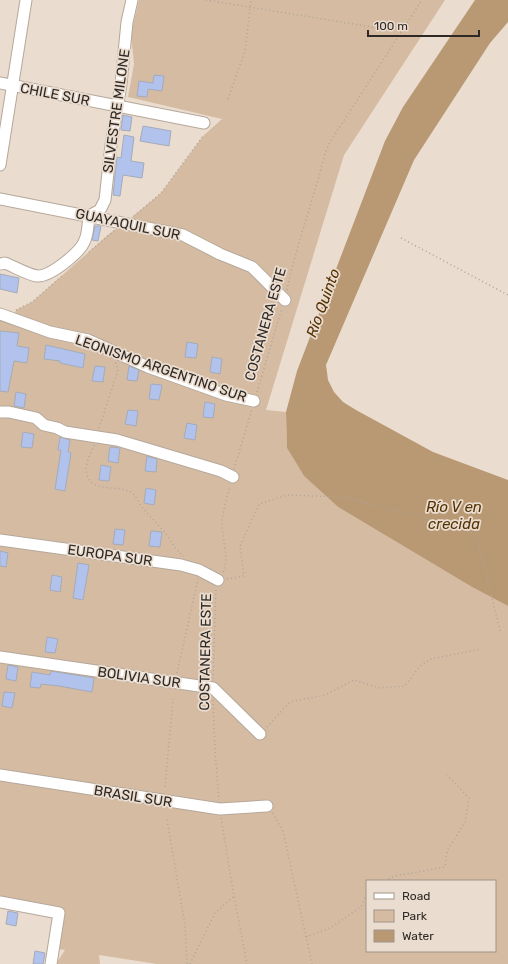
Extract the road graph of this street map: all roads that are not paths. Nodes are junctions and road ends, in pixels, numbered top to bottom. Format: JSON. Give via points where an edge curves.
{"nodes":[{"id":1,"x":26,"y":0,"type":"edge"},
{"id":2,"x":132,"y":0,"type":"edge"},
{"id":3,"x":0,"y":83,"type":"edge"},
{"id":4,"x":12,"y":85,"type":"junction"},
{"id":5,"x":117,"y":105,"type":"junction"},
{"id":6,"x":204,"y":123,"type":"dead end"},
{"id":7,"x":0,"y":165,"type":"edge"},
{"id":8,"x":0,"y":199,"type":"edge"},
{"id":9,"x":89,"y":216,"type":"junction"},
{"id":10,"x":0,"y":264,"type":"edge"},
{"id":11,"x":285,"y":300,"type":"road end"},
{"id":12,"x":0,"y":314,"type":"edge"},
{"id":13,"x":254,"y":401,"type":"road end"},
{"id":14,"x":0,"y":412,"type":"edge"},
{"id":15,"x":233,"y":477,"type":"road end"},
{"id":16,"x":0,"y":540,"type":"edge"},
{"id":17,"x":218,"y":580,"type":"road end"},
{"id":18,"x":0,"y":657,"type":"edge"},
{"id":19,"x":260,"y":734,"type":"road end"},
{"id":20,"x":0,"y":775,"type":"edge"},
{"id":21,"x":267,"y":806,"type":"road end"},
{"id":22,"x":0,"y":902,"type":"edge"},
{"id":23,"x":51,"y":964,"type":"edge"}],
"edges":[{"from":1,"to":4,"type":"street"},
{"from":2,"to":5,"type":"street","name":"SILVESTRE MILONE"},
{"from":3,"to":4,"type":"street","name":"CHILE SUR"},
{"from":4,"to":5,"type":"street","name":"CHILE SUR"},
{"from":4,"to":7,"type":"street"},
{"from":5,"to":6,"type":"street","name":"CHILE SUR"},
{"from":5,"to":9,"type":"street","name":"SILVESTRE MILONE","via":[[104,200],[100,210]]},
{"from":8,"to":9,"type":"street","name":"GUAYAQUIL SUR"},
{"from":9,"to":10,"type":"street","via":[[85,241],[80,249],[54,271],[36,276],[5,263]]},
{"from":9,"to":11,"type":"street","name":"GUAYAQUIL SUR","via":[[183,234],[220,254],[252,267]]},
{"from":12,"to":13,"type":"street","name":"LEONISMO ARGENTINO SUR","via":[[50,332],[88,340],[148,367]]},
{"from":14,"to":15,"type":"street","via":[[36,418],[44,425],[65,432],[117,440],[221,471]]},
{"from":16,"to":17,"type":"street","name":"EUROPA SUR","via":[[181,565],[199,570]]},
{"from":18,"to":19,"type":"street","name":"BOLIVIA SUR","via":[[213,688]]},
{"from":20,"to":21,"type":"street","name":"BRASIL SUR","via":[[220,809]]},
{"from":22,"to":23,"type":"street","via":[[59,913]]}]}
